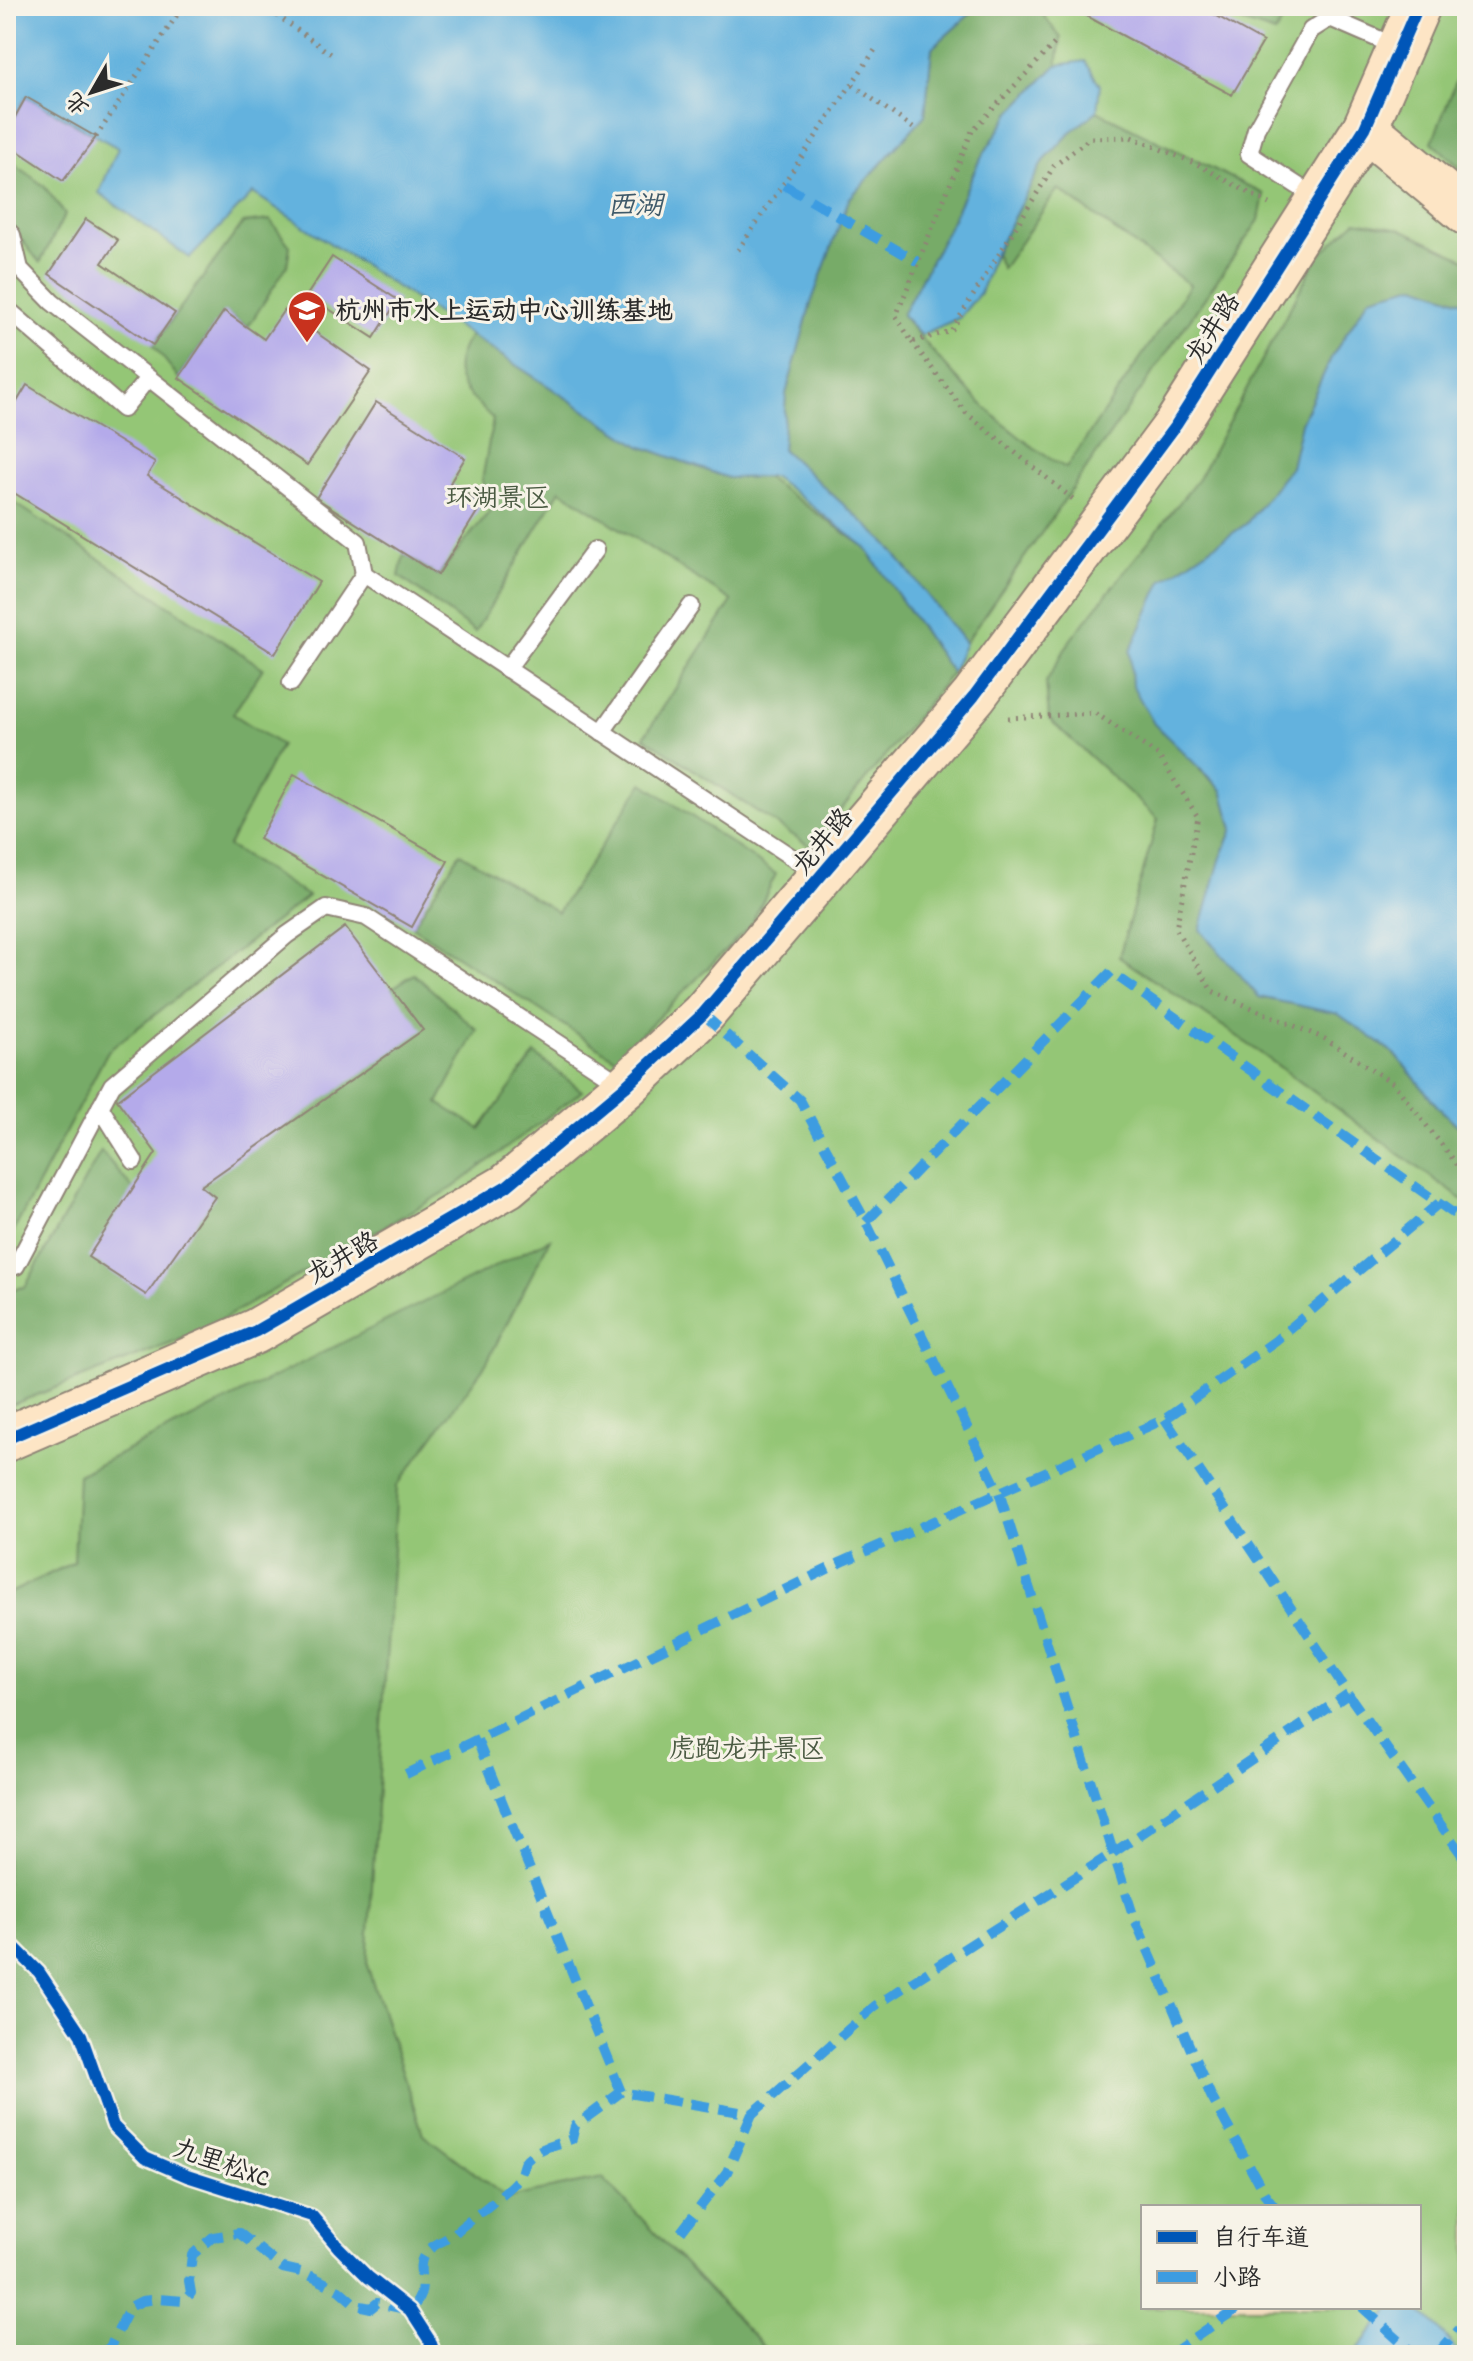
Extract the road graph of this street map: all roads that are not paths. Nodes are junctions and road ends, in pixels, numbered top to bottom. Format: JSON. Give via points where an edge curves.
{"nodes":[{"id":1,"x":1418,"y":6,"type":"edge"},
{"id":2,"x":1400,"y":48,"type":"junction"},
{"id":3,"x":1365,"y":128,"type":"junction"},
{"id":4,"x":1320,"y":200,"type":"junction"},
{"id":5,"x":1467,"y":213,"type":"edge"},
{"id":6,"x":6,"y":229,"type":"edge"},
{"id":7,"x":6,"y":308,"type":"edge"},
{"id":8,"x":148,"y":378,"type":"junction"},
{"id":9,"x":595,"y":550,"type":"dead end"},
{"id":10,"x":364,"y":574,"type":"junction"},
{"id":11,"x":691,"y":606,"type":"dead end"},
{"id":12,"x":507,"y":669,"type":"junction"},
{"id":13,"x":291,"y":683,"type":"dead end"},
{"id":14,"x":602,"y":732,"type":"junction"},
{"id":15,"x":820,"y":876,"type":"junction"},
{"id":16,"x":625,"y":1087,"type":"junction"},
{"id":17,"x":100,"y":1107,"type":"junction"},
{"id":18,"x":134,"y":1161,"type":"dead end"},
{"id":19,"x":6,"y":1268,"type":"edge"},
{"id":20,"x":6,"y":1439,"type":"edge"}],
"edges":[{"from":1,"to":2,"type":"street","name":"龙井路"},
{"from":2,"to":3,"type":"street","name":"龙井路"},
{"from":2,"to":4,"type":"lane","via":[[1330,18],[1311,30],[1256,129],[1249,154]]},
{"from":3,"to":4,"type":"street","name":"龙井路"},
{"from":3,"to":5,"type":"street"},
{"from":4,"to":15,"type":"street","name":"龙井路","via":[[1176,425],[974,696]]},
{"from":6,"to":8,"type":"lane","via":[[20,269],[52,302]]},
{"from":7,"to":8,"type":"lane","via":[[123,409]]},
{"from":8,"to":10,"type":"lane","via":[[358,542]]},
{"from":9,"to":12,"type":"lane"},
{"from":10,"to":12,"type":"lane"},
{"from":10,"to":13,"type":"lane"},
{"from":11,"to":14,"type":"lane"},
{"from":12,"to":14,"type":"lane"},
{"from":14,"to":15,"type":"lane"},
{"from":15,"to":16,"type":"street","name":"龙井路","via":[[703,1014]]},
{"from":16,"to":17,"type":"lane","via":[[366,917],[326,908],[287,935],[112,1085]]},
{"from":16,"to":20,"type":"street","name":"龙井路","via":[[507,1186],[350,1279],[256,1331]]},
{"from":17,"to":18,"type":"lane"},
{"from":17,"to":19,"type":"lane","via":[[16,1266]]}]}
